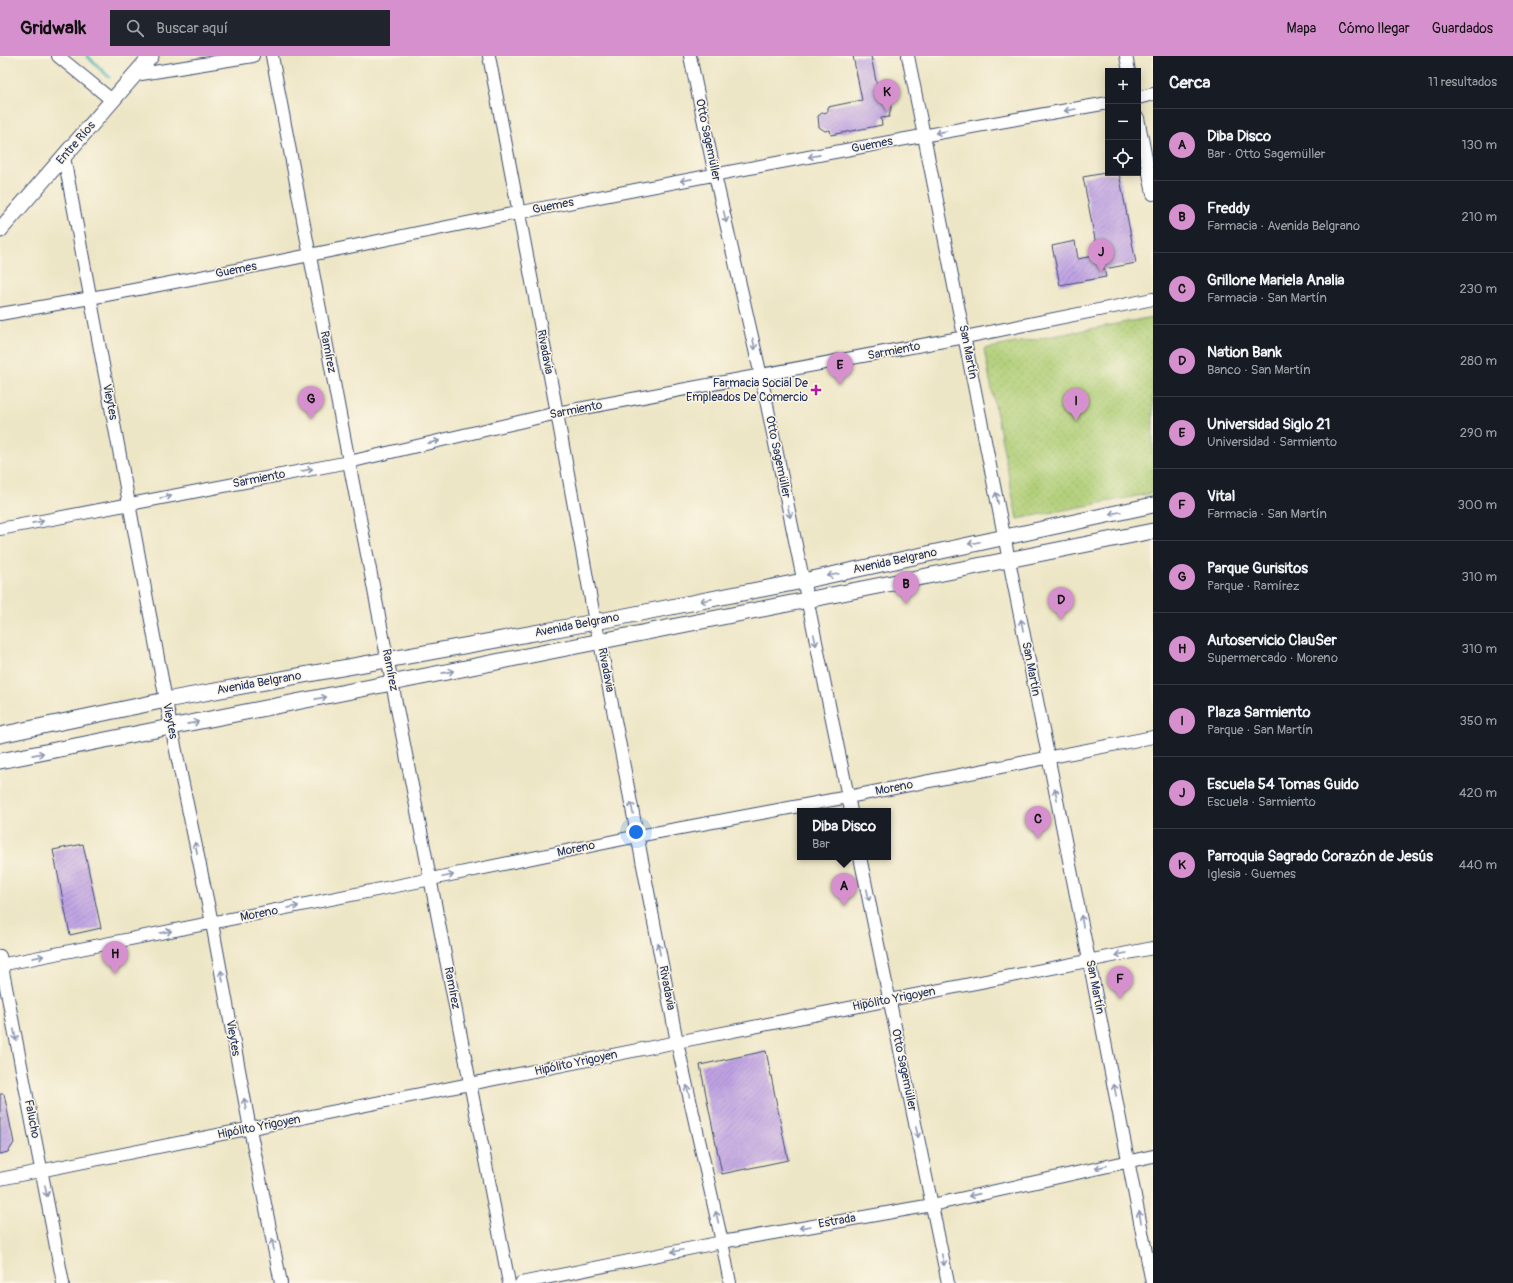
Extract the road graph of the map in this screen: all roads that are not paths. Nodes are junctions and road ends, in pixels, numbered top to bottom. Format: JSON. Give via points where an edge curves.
{"nodes":[{"id":1,"x":58,"y":56,"type":"edge"},
{"id":2,"x":253,"y":56,"type":"edge"},
{"id":3,"x":272,"y":56,"type":"edge"},
{"id":4,"x":489,"y":56,"type":"edge"},
{"id":5,"x":690,"y":56,"type":"edge"},
{"id":6,"x":908,"y":56,"type":"edge"},
{"id":7,"x":1126,"y":56,"type":"edge"},
{"id":8,"x":148,"y":57,"type":"edge"},
{"id":9,"x":1128,"y":68,"type":"edge"},
{"id":10,"x":135,"y":75,"type":"junction"},
{"id":11,"x":1153,"y":94,"type":"edge"},
{"id":12,"x":1141,"y":97,"type":"edge"},
{"id":13,"x":113,"y":101,"type":"junction"},
{"id":14,"x":1105,"y":104,"type":"edge"},
{"id":15,"x":1141,"y":133,"type":"edge"},
{"id":16,"x":924,"y":135,"type":"junction"},
{"id":17,"x":64,"y":157,"type":"junction"},
{"id":18,"x":715,"y":175,"type":"junction"},
{"id":19,"x":1153,"y":194,"type":"edge"},
{"id":20,"x":518,"y":212,"type":"junction"},
{"id":21,"x":0,"y":230,"type":"edge"},
{"id":22,"x":310,"y":255,"type":"junction"},
{"id":23,"x":91,"y":299,"type":"junction"},
{"id":24,"x":1153,"y":299,"type":"edge"},
{"id":25,"x":0,"y":314,"type":"edge"},
{"id":26,"x":965,"y":338,"type":"junction"},
{"id":27,"x":761,"y":376,"type":"junction"},
{"id":28,"x":557,"y":414,"type":"junction"},
{"id":29,"x":349,"y":462,"type":"junction"},
{"id":30,"x":130,"y":504,"type":"junction"},
{"id":31,"x":1153,"y":506,"type":"edge"},
{"id":32,"x":0,"y":529,"type":"edge"},
{"id":33,"x":1153,"y":531,"type":"edge"},
{"id":34,"x":1005,"y":537,"type":"junction"},
{"id":35,"x":1010,"y":561,"type":"junction"},
{"id":36,"x":803,"y":581,"type":"junction"},
{"id":37,"x":807,"y":601,"type":"junction"},
{"id":38,"x":594,"y":622,"type":"junction"},
{"id":39,"x":600,"y":642,"type":"junction"},
{"id":40,"x":388,"y":660,"type":"junction"},
{"id":41,"x":392,"y":683,"type":"junction"},
{"id":42,"x":166,"y":700,"type":"junction"},
{"id":43,"x":171,"y":727,"type":"junction"},
{"id":44,"x":0,"y":735,"type":"edge"},
{"id":45,"x":1153,"y":737,"type":"edge"},
{"id":46,"x":1049,"y":758,"type":"junction"},
{"id":47,"x":0,"y":761,"type":"edge"},
{"id":48,"x":848,"y":798,"type":"junction"},
{"id":49,"x":850,"y":808,"type":"edge"},
{"id":50,"x":638,"y":836,"type":"junction"},
{"id":51,"x":861,"y":860,"type":"edge"},
{"id":52,"x":431,"y":879,"type":"junction"},
{"id":53,"x":212,"y":923,"type":"junction"},
{"id":54,"x":1153,"y":948,"type":"edge"},
{"id":55,"x":1090,"y":960,"type":"junction"},
{"id":56,"x":1,"y":962,"type":"edge"},
{"id":57,"x":890,"y":1000,"type":"junction"},
{"id":58,"x":677,"y":1042,"type":"junction"},
{"id":59,"x":471,"y":1084,"type":"junction"},
{"id":60,"x":250,"y":1129,"type":"junction"},
{"id":61,"x":1153,"y":1156,"type":"edge"},
{"id":62,"x":1129,"y":1161,"type":"junction"},
{"id":63,"x":42,"y":1171,"type":"junction"},
{"id":64,"x":0,"y":1179,"type":"edge"},
{"id":65,"x":932,"y":1205,"type":"junction"},
{"id":66,"x":722,"y":1242,"type":"junction"},
{"id":67,"x":64,"y":1283,"type":"edge"},
{"id":68,"x":281,"y":1283,"type":"edge"},
{"id":69,"x":509,"y":1283,"type":"edge"},
{"id":70,"x":521,"y":1283,"type":"edge"},
{"id":71,"x":730,"y":1283,"type":"edge"},
{"id":72,"x":948,"y":1283,"type":"edge"},
{"id":73,"x":1152,"y":1283,"type":"edge"}],
"edges":[{"from":1,"to":13,"type":"street"},
{"from":2,"to":10,"type":"street"},
{"from":3,"to":22,"type":"street","name":"Ramírez"},
{"from":4,"to":20,"type":"street","name":"Rivadavia"},
{"from":5,"to":18,"type":"street","name":"Otto Sagemüller"},
{"from":6,"to":16,"type":"street","name":"San Martín"},
{"from":7,"to":9,"type":"street"},
{"from":8,"to":10,"type":"street","name":"Entre Ríos"},
{"from":10,"to":13,"type":"street","name":"Entre Ríos"},
{"from":11,"to":12,"type":"street"},
{"from":13,"to":17,"type":"street","name":"Entre Ríos"},
{"from":14,"to":16,"type":"street","name":"Guemes","one_way":true},
{"from":15,"to":19,"type":"street"},
{"from":16,"to":18,"type":"street","name":"Guemes","one_way":true},
{"from":16,"to":26,"type":"street","name":"San Martín"},
{"from":17,"to":21,"type":"street","name":"Entre Ríos"},
{"from":17,"to":23,"type":"street","name":"Vieytes"},
{"from":18,"to":20,"type":"street","name":"Guemes","one_way":true},
{"from":18,"to":27,"type":"street","name":"Otto Sagemüller","one_way":true},
{"from":20,"to":22,"type":"street","name":"Guemes"},
{"from":20,"to":28,"type":"street","name":"Rivadavia"},
{"from":22,"to":23,"type":"street","name":"Guemes"},
{"from":22,"to":29,"type":"street","name":"Ramírez"},
{"from":23,"to":25,"type":"street","name":"Guemes"},
{"from":23,"to":30,"type":"street","name":"Vieytes"},
{"from":24,"to":26,"type":"street","name":"Sarmiento"},
{"from":26,"to":27,"type":"street","name":"Sarmiento"},
{"from":34,"to":26,"type":"street","name":"San Martín","one_way":true},
{"from":27,"to":28,"type":"street","name":"Sarmiento"},
{"from":27,"to":36,"type":"street","name":"Otto Sagemüller","one_way":true},
{"from":29,"to":28,"type":"street","name":"Sarmiento","one_way":true},
{"from":28,"to":38,"type":"street","name":"Rivadavia"},
{"from":30,"to":29,"type":"street","name":"Sarmiento","one_way":true},
{"from":29,"to":40,"type":"street","name":"Ramírez"},
{"from":32,"to":30,"type":"street","name":"Sarmiento","one_way":true},
{"from":30,"to":42,"type":"street","name":"Vieytes"},
{"from":31,"to":34,"type":"street","name":"Avenida Belgrano","one_way":true},
{"from":33,"to":35,"type":"street","name":"Avenida Belgrano"},
{"from":34,"to":35,"type":"street","name":"San Martín"},
{"from":34,"to":36,"type":"street","name":"Avenida Belgrano","one_way":true},
{"from":35,"to":37,"type":"street","name":"Avenida Belgrano"},
{"from":46,"to":35,"type":"street","name":"San Martín","one_way":true},
{"from":36,"to":37,"type":"street","name":"Otto Sagemüller"},
{"from":36,"to":38,"type":"street","name":"Avenida Belgrano","one_way":true},
{"from":37,"to":39,"type":"street","name":"Avenida Belgrano"},
{"from":37,"to":48,"type":"street","name":"Otto Sagemüller","one_way":true},
{"from":38,"to":39,"type":"street","name":"Rivadavia"},
{"from":38,"to":40,"type":"street","name":"Avenida Belgrano"},
{"from":41,"to":39,"type":"street","name":"Avenida Belgrano","one_way":true},
{"from":50,"to":39,"type":"street","name":"Rivadavia","one_way":true},
{"from":40,"to":41,"type":"street","name":"Ramírez"},
{"from":40,"to":42,"type":"street","name":"Avenida Belgrano"},
{"from":43,"to":41,"type":"street","name":"Avenida Belgrano","one_way":true},
{"from":41,"to":52,"type":"street","name":"Ramírez"},
{"from":42,"to":43,"type":"street","name":"Vieytes"},
{"from":42,"to":44,"type":"street","name":"Avenida Belgrano"},
{"from":47,"to":43,"type":"street","name":"Avenida Belgrano","one_way":true},
{"from":53,"to":43,"type":"street","name":"Vieytes","one_way":true},
{"from":45,"to":46,"type":"street","name":"Moreno"},
{"from":46,"to":48,"type":"street","name":"Moreno"},
{"from":55,"to":46,"type":"street","name":"San Martín","one_way":true},
{"from":48,"to":49,"type":"street","name":"Otto Sagemüller"},
{"from":48,"to":50,"type":"street","name":"Moreno"},
{"from":52,"to":50,"type":"street","name":"Moreno","one_way":true},
{"from":58,"to":50,"type":"street","name":"Rivadavia","one_way":true},
{"from":51,"to":57,"type":"street","name":"Otto Sagemüller","one_way":true},
{"from":53,"to":52,"type":"street","name":"Moreno","one_way":true},
{"from":52,"to":59,"type":"street","name":"Ramírez"},
{"from":56,"to":53,"type":"street","name":"Moreno","one_way":true},
{"from":60,"to":53,"type":"street","name":"Vieytes","one_way":true},
{"from":54,"to":55,"type":"street","name":"Hipólito Yrigoyen","one_way":true},
{"from":55,"to":57,"type":"street","name":"Hipólito Yrigoyen"},
{"from":62,"to":55,"type":"street","name":"San Martín","one_way":true},
{"from":56,"to":63,"type":"street","name":"Falucho","one_way":true},
{"from":57,"to":58,"type":"street","name":"Hipólito Yrigoyen"},
{"from":57,"to":65,"type":"street","name":"Otto Sagemüller","one_way":true},
{"from":58,"to":59,"type":"street","name":"Hipólito Yrigoyen"},
{"from":66,"to":58,"type":"street","name":"Rivadavia","one_way":true},
{"from":59,"to":60,"type":"street","name":"Hipólito Yrigoyen"},
{"from":59,"to":69,"type":"street","name":"Ramírez"},
{"from":60,"to":63,"type":"street","name":"Hipólito Yrigoyen"},
{"from":68,"to":60,"type":"street","name":"Vieytes","one_way":true},
{"from":61,"to":62,"type":"street","name":"Estrada"},
{"from":62,"to":65,"type":"street","name":"Estrada","one_way":true},
{"from":73,"to":62,"type":"street","name":"San Martín","one_way":true},
{"from":63,"to":64,"type":"street","name":"Hipólito Yrigoyen"},
{"from":63,"to":67,"type":"street","name":"Falucho","one_way":true},
{"from":65,"to":66,"type":"street","name":"Estrada","one_way":true},
{"from":65,"to":72,"type":"street","name":"Otto Sagemüller","one_way":true},
{"from":66,"to":70,"type":"street","name":"Estrada","one_way":true},
{"from":66,"to":71,"type":"street","name":"Rivadavia"}]}
